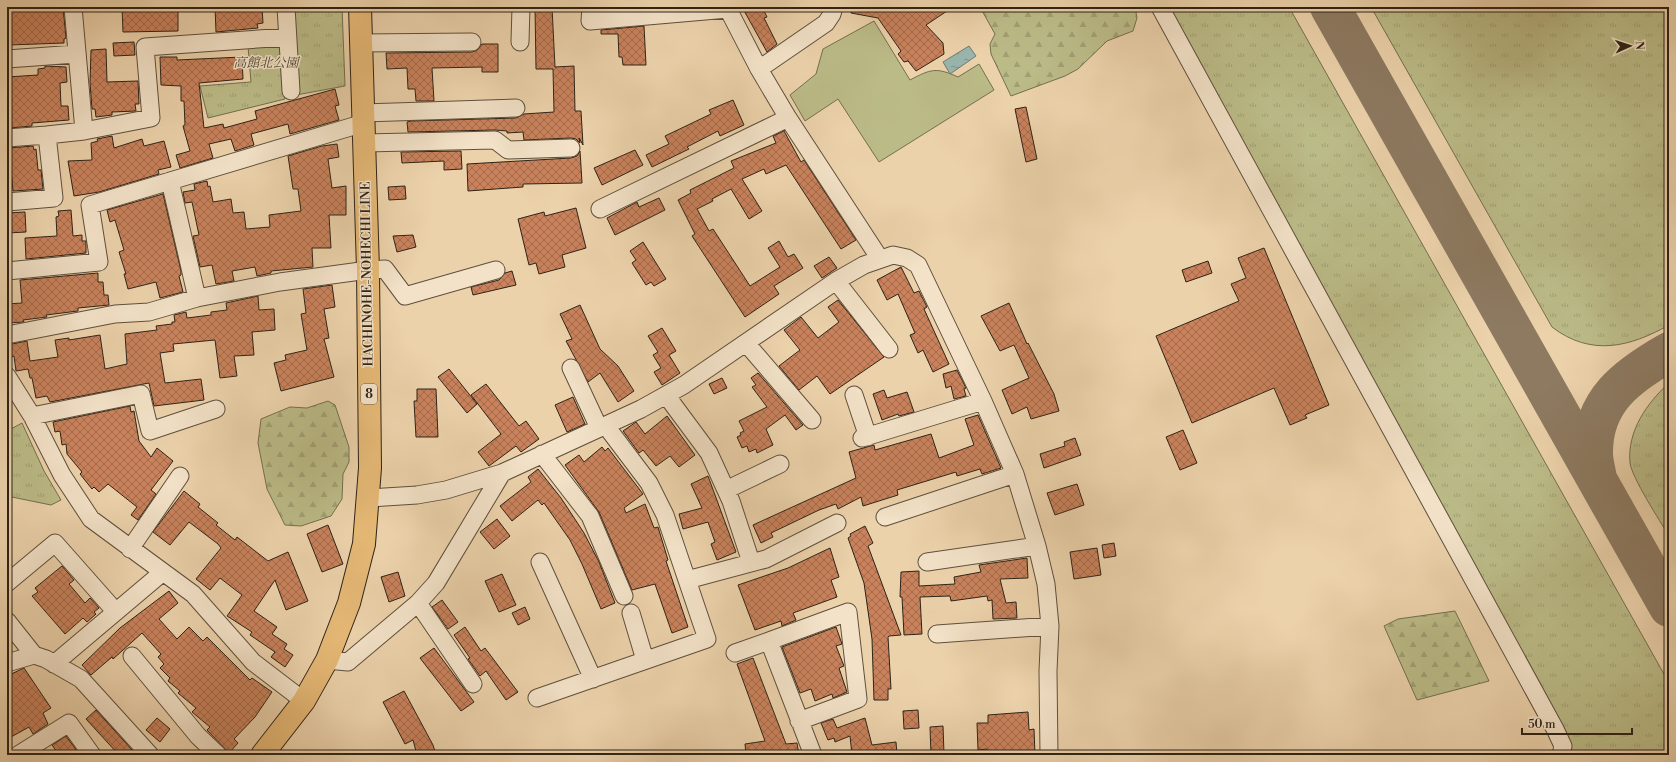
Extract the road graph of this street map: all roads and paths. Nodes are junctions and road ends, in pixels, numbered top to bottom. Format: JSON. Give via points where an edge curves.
{"nodes":[{"id":1,"x":73,"y":7,"type":"edge"},
{"id":2,"x":286,"y":7,"type":"edge"},
{"id":3,"x":360,"y":7,"type":"edge"},
{"id":4,"x":521,"y":7,"type":"edge"},
{"id":5,"x":591,"y":7,"type":"edge"},
{"id":6,"x":834,"y":7,"type":"edge"},
{"id":7,"x":1160,"y":7,"type":"edge"},
{"id":8,"x":287,"y":37,"type":"junction"},
{"id":9,"x":472,"y":42,"type":"dead end"},
{"id":10,"x":520,"y":42,"type":"dead end"},
{"id":11,"x":361,"y":43,"type":"junction"},
{"id":12,"x":76,"y":54,"type":"junction"},
{"id":13,"x":7,"y":59,"type":"edge"},
{"id":14,"x":759,"y":69,"type":"junction"},
{"id":15,"x":290,"y":91,"type":"dead end"},
{"id":16,"x":516,"y":108,"type":"dead end"},
{"id":17,"x":788,"y":118,"type":"junction"},
{"id":18,"x":364,"y":126,"type":"junction"},
{"id":19,"x":84,"y":130,"type":"junction"},
{"id":20,"x":47,"y":134,"type":"junction"},
{"id":21,"x":7,"y":138,"type":"edge"},
{"id":22,"x":571,"y":148,"type":"dead end"},
{"id":23,"x":170,"y":181,"type":"junction"},
{"id":24,"x":7,"y":202,"type":"edge"},
{"id":25,"x":600,"y":209,"type":"dead end"},
{"id":26,"x":880,"y":259,"type":"junction"},
{"id":27,"x":368,"y":270,"type":"junction"},
{"id":28,"x":496,"y":270,"type":"dead end"},
{"id":29,"x":7,"y":271,"type":"edge"},
{"id":30,"x":836,"y":281,"type":"junction"},
{"id":31,"x":197,"y":298,"type":"junction"},
{"id":32,"x":7,"y":336,"type":"edge"},
{"id":33,"x":746,"y":343,"type":"junction"},
{"id":34,"x":889,"y":349,"type":"dead end"},
{"id":35,"x":571,"y":368,"type":"dead end"},
{"id":36,"x":7,"y":376,"type":"edge"},
{"id":37,"x":666,"y":395,"type":"junction"},
{"id":38,"x":854,"y":395,"type":"dead end"},
{"id":39,"x":983,"y":401,"type":"junction"},
{"id":40,"x":216,"y":409,"type":"dead end"},
{"id":41,"x":32,"y":416,"type":"junction"},
{"id":42,"x":812,"y":420,"type":"dead end"},
{"id":43,"x":602,"y":427,"type":"junction"},
{"id":44,"x":542,"y":454,"type":"junction"},
{"id":45,"x":780,"y":464,"type":"dead end"},
{"id":46,"x":502,"y":473,"type":"junction"},
{"id":47,"x":1015,"y":474,"type":"junction"},
{"id":48,"x":180,"y":476,"type":"dead end"},
{"id":49,"x":726,"y":490,"type":"junction"},
{"id":50,"x":369,"y":498,"type":"junction"},
{"id":51,"x":885,"y":517,"type":"dead end"},
{"id":52,"x":837,"y":523,"type":"dead end"},
{"id":53,"x":1037,"y":546,"type":"junction"},
{"id":54,"x":130,"y":549,"type":"junction"},
{"id":55,"x":540,"y":562,"type":"dead end"},
{"id":56,"x":751,"y":562,"type":"junction"},
{"id":57,"x":928,"y":562,"type":"dead end"},
{"id":58,"x":163,"y":572,"type":"junction"},
{"id":59,"x":687,"y":580,"type":"junction"},
{"id":60,"x":7,"y":583,"type":"edge"},
{"id":61,"x":624,"y":596,"type":"dead end"},
{"id":62,"x":418,"y":603,"type":"junction"},
{"id":63,"x":116,"y":612,"type":"junction"},
{"id":64,"x":630,"y":613,"type":"dead end"},
{"id":65,"x":7,"y":621,"type":"edge"},
{"id":66,"x":1050,"y":626,"type":"junction"},
{"id":67,"x":937,"y":634,"type":"dead end"},
{"id":68,"x":768,"y":642,"type":"junction"},
{"id":69,"x":735,"y":653,"type":"dead end"},
{"id":70,"x":34,"y":655,"type":"junction"},
{"id":71,"x":132,"y":656,"type":"dead end"},
{"id":72,"x":327,"y":660,"type":"junction"},
{"id":73,"x":645,"y":660,"type":"junction"},
{"id":74,"x":7,"y":663,"type":"edge"},
{"id":75,"x":54,"y":664,"type":"junction"},
{"id":76,"x":593,"y":679,"type":"junction"},
{"id":77,"x":473,"y":684,"type":"dead end"},
{"id":78,"x":537,"y":698,"type":"dead end"},
{"id":79,"x":304,"y":701,"type":"junction"},
{"id":80,"x":799,"y":720,"type":"junction"},
{"id":81,"x":18,"y":755,"type":"edge"},
{"id":82,"x":92,"y":755,"type":"edge"},
{"id":83,"x":150,"y":755,"type":"edge"},
{"id":84,"x":218,"y":755,"type":"edge"},
{"id":85,"x":262,"y":755,"type":"edge"},
{"id":86,"x":813,"y":755,"type":"edge"},
{"id":87,"x":1049,"y":755,"type":"edge"},
{"id":88,"x":1560,"y":755,"type":"edge"}],
"edges":[{"from":1,"to":12,"type":"street"},
{"from":2,"to":8,"type":"street"},
{"from":3,"to":11,"type":"main road","name":"HACHINOHE-NOHECHI LINE","number":"8"},
{"from":4,"to":10,"type":"street"},
{"from":5,"to":14,"type":"street","via":[[590,22],[728,9]]},
{"from":6,"to":14,"type":"street","via":[[826,23]]},
{"from":7,"to":88,"type":"street","via":[[1555,729],[1563,746]]},
{"from":8,"to":15,"type":"street"},
{"from":8,"to":19,"type":"street","via":[[145,47],[151,118]]},
{"from":9,"to":11,"type":"street"},
{"from":11,"to":18,"type":"main road","name":"HACHINOHE-NOHECHI LINE","number":"8"},
{"from":12,"to":13,"type":"street"},
{"from":12,"to":19,"type":"street"},
{"from":14,"to":17,"type":"street"},
{"from":16,"to":18,"type":"street"},
{"from":17,"to":25,"type":"street"},
{"from":17,"to":26,"type":"street"},
{"from":18,"to":22,"type":"street","via":[[495,140],[508,150]]},
{"from":18,"to":23,"type":"street"},
{"from":18,"to":27,"type":"main road","name":"HACHINOHE-NOHECHI LINE","number":"8"},
{"from":19,"to":20,"type":"street"},
{"from":20,"to":21,"type":"street"},
{"from":20,"to":24,"type":"street","via":[[54,198]]},
{"from":23,"to":29,"type":"street","via":[[90,205],[100,262]]},
{"from":23,"to":31,"type":"street"},
{"from":26,"to":30,"type":"street"},
{"from":26,"to":39,"type":"street","via":[[893,255],[907,258],[918,266]]},
{"from":27,"to":28,"type":"street","via":[[385,269],[405,296]]},
{"from":27,"to":31,"type":"street","via":[[280,282]]},
{"from":27,"to":50,"type":"main road","name":"HACHINOHE-NOHECHI LINE","number":"8"},
{"from":30,"to":33,"type":"street"},
{"from":30,"to":34,"type":"street"},
{"from":31,"to":32,"type":"street","via":[[150,312],[115,314]]},
{"from":33,"to":37,"type":"street","via":[[684,386]]},
{"from":33,"to":42,"type":"street"},
{"from":35,"to":43,"type":"street"},
{"from":36,"to":41,"type":"street"},
{"from":37,"to":43,"type":"street"},
{"from":37,"to":49,"type":"street","via":[[709,453]]},
{"from":38,"to":39,"type":"street","via":[[865,437]]},
{"from":39,"to":47,"type":"street"},
{"from":40,"to":41,"type":"street","via":[[150,431],[141,394]]},
{"from":41,"to":54,"type":"street","via":[[62,475],[91,519]]},
{"from":43,"to":44,"type":"street"},
{"from":43,"to":59,"type":"street","via":[[649,483],[665,515]]},
{"from":44,"to":46,"type":"street"},
{"from":44,"to":61,"type":"street","via":[[590,516]]},
{"from":45,"to":49,"type":"street"},
{"from":46,"to":50,"type":"street","via":[[446,490]]},
{"from":46,"to":62,"type":"street","via":[[436,583]]},
{"from":47,"to":51,"type":"street"},
{"from":47,"to":53,"type":"street"},
{"from":48,"to":54,"type":"street"},
{"from":49,"to":56,"type":"street"},
{"from":50,"to":72,"type":"main road","name":"HACHINOHE-NOHECHI LINE","number":"8","via":[[364,544],[349,603]]},
{"from":52,"to":56,"type":"street","via":[[766,558]]},
{"from":53,"to":57,"type":"street"},
{"from":53,"to":66,"type":"street","via":[[1046,584]]},
{"from":54,"to":58,"type":"street"},
{"from":55,"to":76,"type":"street"},
{"from":56,"to":59,"type":"street"},
{"from":58,"to":63,"type":"street"},
{"from":58,"to":79,"type":"street","via":[[193,594],[253,662]]},
{"from":59,"to":73,"type":"street","via":[[707,639]]},
{"from":60,"to":63,"type":"street","via":[[55,543]]},
{"from":62,"to":72,"type":"street","via":[[348,662]]},
{"from":62,"to":77,"type":"street"},
{"from":63,"to":75,"type":"street"},
{"from":64,"to":73,"type":"street"},
{"from":65,"to":70,"type":"street"},
{"from":66,"to":67,"type":"street"},
{"from":66,"to":87,"type":"street"},
{"from":68,"to":69,"type":"street"},
{"from":68,"to":80,"type":"street"},
{"from":68,"to":80,"type":"street","via":[[848,612],[858,699]]},
{"from":70,"to":74,"type":"street"},
{"from":70,"to":75,"type":"street"},
{"from":71,"to":84,"type":"street","via":[[198,736]]},
{"from":72,"to":79,"type":"main road","name":"HACHINOHE-NOHECHI LINE","number":"8"},
{"from":73,"to":76,"type":"street"},
{"from":75,"to":83,"type":"street","via":[[81,679]]},
{"from":76,"to":78,"type":"street"},
{"from":79,"to":85,"type":"main road","name":"HACHINOHE-NOHECHI LINE","number":"8"},
{"from":80,"to":86,"type":"street"},
{"from":81,"to":82,"type":"street","via":[[69,723]]}]}
